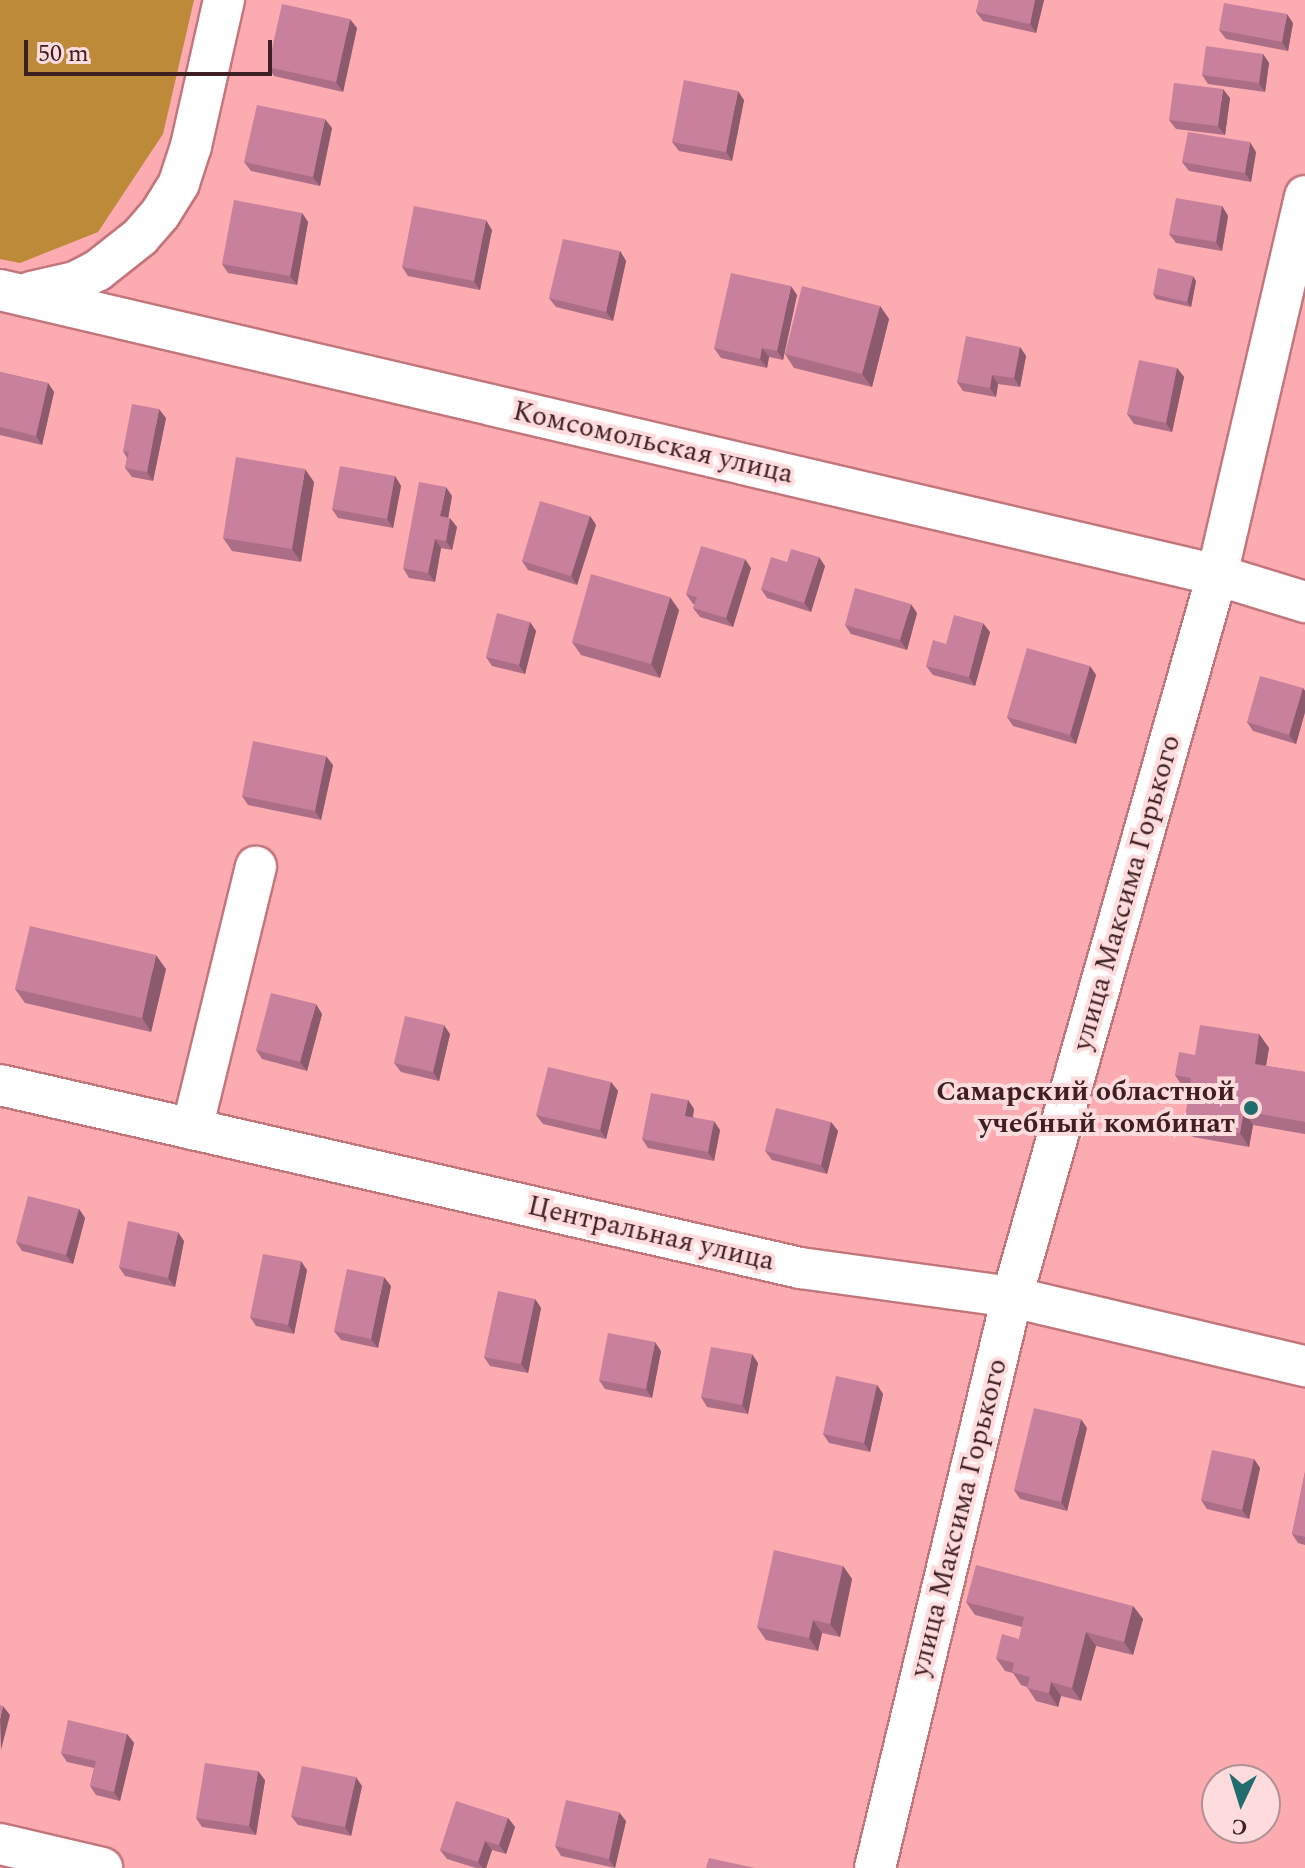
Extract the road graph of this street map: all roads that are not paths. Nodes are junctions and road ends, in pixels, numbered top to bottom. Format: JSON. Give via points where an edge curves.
{"nodes":[{"id":1,"x":224,"y":0,"type":"edge"},
{"id":2,"x":1305,"y":196,"type":"edge"},
{"id":3,"x":11,"y":292,"type":"edge"},
{"id":4,"x":1217,"y":575,"type":"junction"},
{"id":5,"x":1305,"y":602,"type":"edge"},
{"id":6,"x":256,"y":867,"type":"dead end"},
{"id":7,"x":0,"y":1085,"type":"edge"},
{"id":8,"x":192,"y":1129,"type":"junction"},
{"id":9,"x":1012,"y":1297,"type":"junction"},
{"id":10,"x":1305,"y":1366,"type":"edge"},
{"id":11,"x":0,"y":1844,"type":"edge"},
{"id":12,"x":102,"y":1868,"type":"edge"},
{"id":13,"x":875,"y":1868,"type":"edge"}],
"edges":[{"from":1,"to":3,"type":"street","via":[[191,146],[179,183],[160,214],[97,271],[75,282]]},
{"from":2,"to":4,"type":"street","name":"улица Максима Горького"},
{"from":3,"to":4,"type":"street","name":"Комсомольская улица"},
{"from":4,"to":5,"type":"street","name":"Комсомольская улица"},
{"from":4,"to":9,"type":"street","name":"улица Максима Горького"},
{"from":6,"to":8,"type":"street"},
{"from":7,"to":8,"type":"street","name":"Центральная улица"},
{"from":8,"to":9,"type":"street","name":"Центральная улица","via":[[800,1268]]},
{"from":9,"to":10,"type":"street","name":"Центральная улица"},
{"from":9,"to":13,"type":"street","name":"улица Максима Горького"},
{"from":11,"to":12,"type":"street"}]}
